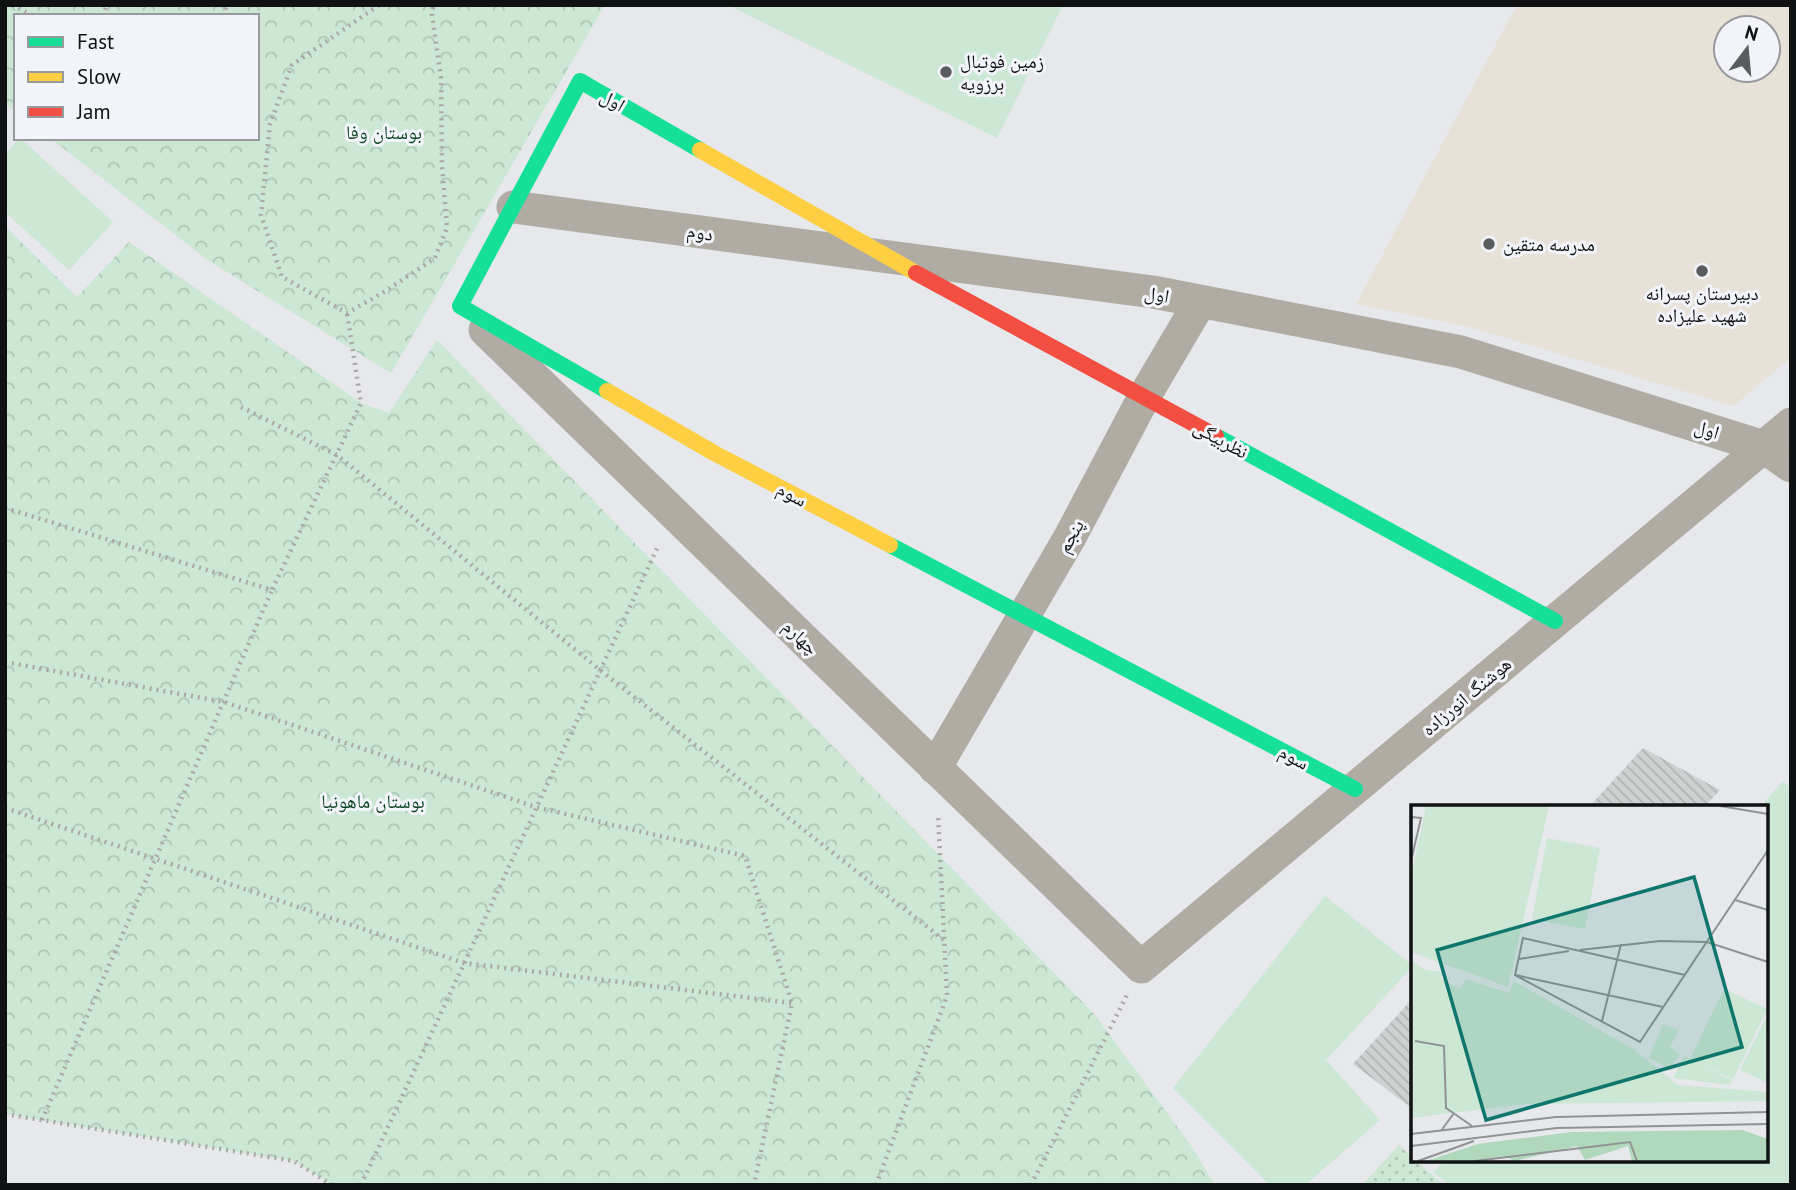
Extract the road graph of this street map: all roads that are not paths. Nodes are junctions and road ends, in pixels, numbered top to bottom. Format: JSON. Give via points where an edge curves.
{"nodes":[{"id":1,"x":513,"y":207,"type":"junction"},
{"id":2,"x":887,"y":257,"type":"junction"},
{"id":3,"x":1200,"y":302,"type":"junction"},
{"id":4,"x":460,"y":306,"type":"junction"},
{"id":5,"x":1144,"y":397,"type":"junction"},
{"id":6,"x":1791,"y":424,"type":"edge"},
{"id":7,"x":1764,"y":447,"type":"junction"},
{"id":8,"x":1791,"y":466,"type":"edge"},
{"id":9,"x":1024,"y":615,"type":"junction"},
{"id":10,"x":1555,"y":621,"type":"junction"},
{"id":11,"x":935,"y":768,"type":"junction"},
{"id":12,"x":1354,"y":789,"type":"junction"},
{"id":13,"x":1141,"y":967,"type":"joint"}],
"edges":[{"from":1,"to":2,"type":"street","name":"دوم"},
{"from":1,"to":2,"type":"street","name":"اول","via":[[580,81]]},
{"from":1,"to":4,"type":"street"},
{"from":2,"to":3,"type":"street","name":"اول"},
{"from":2,"to":5,"type":"street","name":"نظربیگی"},
{"from":3,"to":5,"type":"street","name":"پنجم"},
{"from":3,"to":7,"type":"street","name":"اول","via":[[1461,352]]},
{"from":4,"to":9,"type":"street","name":"سوم","via":[[714,453]]},
{"from":4,"to":11,"type":"street","name":"چهارم"},
{"from":5,"to":9,"type":"street","name":"پنجم"},
{"from":5,"to":10,"type":"street","name":"نظربیگی"},
{"from":6,"to":7,"type":"street","name":"هوشنگ انورزاده"},
{"from":7,"to":8,"type":"street","name":"اول"},
{"from":7,"to":10,"type":"street","name":"هوشنگ انورزاده"},
{"from":9,"to":11,"type":"street","name":"پنجم"},
{"from":9,"to":12,"type":"street","name":"سوم"},
{"from":10,"to":12,"type":"street","name":"هوشنگ انورزاده"},
{"from":11,"to":13,"type":"street","name":"چهارم"},
{"from":12,"to":13,"type":"street","name":"هوشنگ انورزاده"}]}
